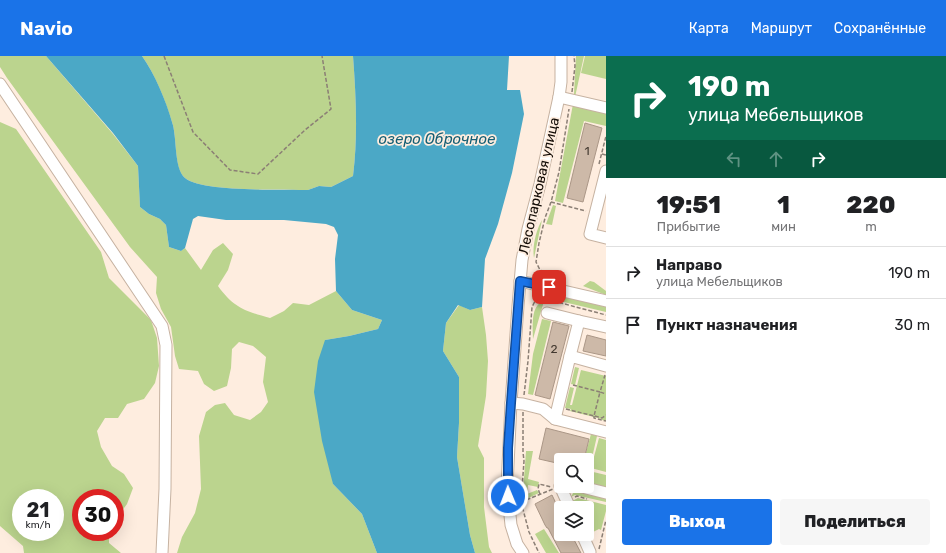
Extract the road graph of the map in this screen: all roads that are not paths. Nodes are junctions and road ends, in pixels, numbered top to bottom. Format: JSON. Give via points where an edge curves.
{"nodes":[{"id":1,"x":561,"y":56,"type":"edge"},
{"id":2,"x":0,"y":84,"type":"edge"},
{"id":3,"x":559,"y":97,"type":"junction"},
{"id":4,"x":606,"y":108,"type":"edge"},
{"id":5,"x":602,"y":170,"type":"edge"},
{"id":6,"x":606,"y":238,"type":"edge"},
{"id":7,"x":520,"y":281,"type":"junction"},
{"id":8,"x":606,"y":301,"type":"edge"},
{"id":9,"x":547,"y":313,"type":"dead end"},
{"id":10,"x":579,"y":321,"type":"junction"},
{"id":11,"x":606,"y":327,"type":"edge"},
{"id":12,"x":570,"y":356,"type":"junction"},
{"id":13,"x":606,"y":369,"type":"edge"},
{"id":14,"x":511,"y":403,"type":"junction"},
{"id":15,"x":555,"y":420,"type":"junction"},
{"id":16,"x":606,"y":432,"type":"edge"},
{"id":17,"x":594,"y":490,"type":"edge"},
{"id":18,"x":606,"y":493,"type":"edge"},
{"id":19,"x":586,"y":541,"type":"edge"},
{"id":20,"x":162,"y":553,"type":"edge"},
{"id":21,"x":523,"y":553,"type":"edge"},
{"id":22,"x":594,"y":553,"type":"edge"}],
"edges":[{"from":1,"to":3,"type":"street","name":"Лесопарковая улица"},
{"from":2,"to":20,"type":"street","via":[[162,326],[166,345]]},
{"from":3,"to":4,"type":"street"},
{"from":3,"to":7,"type":"street","name":"Лесопарковая улица","via":[[528,229]]},
{"from":5,"to":6,"type":"street","via":[[590,234]]},
{"from":7,"to":8,"type":"street"},
{"from":7,"to":14,"type":"street","name":"Лесопарковая улица"},
{"from":9,"to":10,"type":"street"},
{"from":10,"to":11,"type":"street"},
{"from":10,"to":12,"type":"street"},
{"from":12,"to":13,"type":"street"},
{"from":12,"to":15,"type":"street"},
{"from":14,"to":15,"type":"street","via":[[543,409]]},
{"from":14,"to":21,"type":"street","name":"Лесопарковая улица","via":[[508,507],[511,525]]},
{"from":15,"to":16,"type":"street"},
{"from":17,"to":18,"type":"street"},
{"from":19,"to":22,"type":"street"}]}
